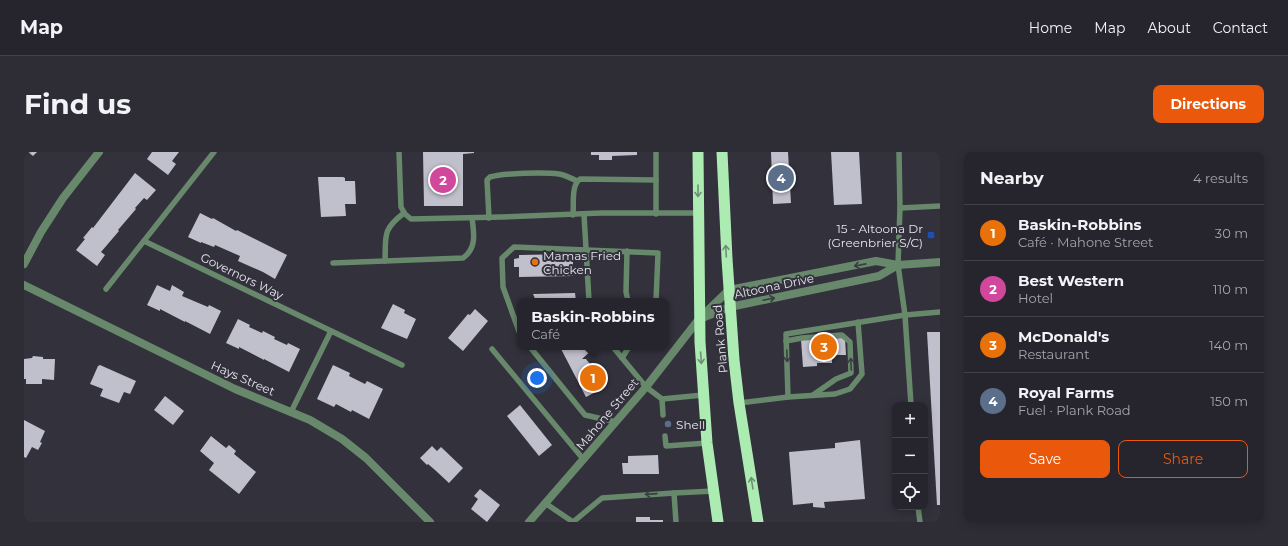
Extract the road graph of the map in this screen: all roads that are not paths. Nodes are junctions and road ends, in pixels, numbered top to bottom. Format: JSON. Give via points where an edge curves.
{"nodes":[{"id":1,"x":99,"y":152,"type":"edge"},
{"id":2,"x":214,"y":152,"type":"edge"},
{"id":3,"x":398,"y":152,"type":"edge"},
{"id":4,"x":656,"y":152,"type":"edge"},
{"id":5,"x":698,"y":152,"type":"edge"},
{"id":6,"x":722,"y":152,"type":"edge"},
{"id":7,"x":899,"y":152,"type":"edge"},
{"id":8,"x":656,"y":180,"type":"junction"},
{"id":9,"x":577,"y":181,"type":"junction"},
{"id":10,"x":940,"y":206,"type":"edge"},
{"id":11,"x":900,"y":208,"type":"junction"},
{"id":12,"x":404,"y":213,"type":"junction"},
{"id":13,"x":698,"y":213,"type":"junction"},
{"id":14,"x":584,"y":214,"type":"junction"},
{"id":15,"x":656,"y":214,"type":"junction"},
{"id":16,"x":573,"y":215,"type":"junction"},
{"id":17,"x":472,"y":218,"type":"junction"},
{"id":18,"x":489,"y":218,"type":"junction"},
{"id":19,"x":144,"y":241,"type":"junction"},
{"id":20,"x":586,"y":250,"type":"junction"},
{"id":21,"x":627,"y":251,"type":"junction"},
{"id":22,"x":385,"y":262,"type":"junction"},
{"id":23,"x":940,"y":262,"type":"edge"},
{"id":24,"x":333,"y":263,"type":"dead end"},
{"id":25,"x":24,"y":264,"type":"edge"},
{"id":26,"x":898,"y":265,"type":"junction"},
{"id":27,"x":24,"y":285,"type":"edge"},
{"id":28,"x":106,"y":289,"type":"dead end"},
{"id":29,"x":729,"y":290,"type":"junction"},
{"id":30,"x":589,"y":298,"type":"edge"},
{"id":31,"x":627,"y":298,"type":"edge"},
{"id":32,"x":656,"y":298,"type":"edge"},
{"id":33,"x":730,"y":307,"type":"junction"},
{"id":34,"x":940,"y":312,"type":"edge"},
{"id":35,"x":905,"y":315,"type":"junction"},
{"id":36,"x":699,"y":319,"type":"junction"},
{"id":37,"x":858,"y":322,"type":"junction"},
{"id":38,"x":517,"y":326,"type":"edge"},
{"id":39,"x":331,"y":331,"type":"junction"},
{"id":40,"x":786,"y":341,"type":"junction"},
{"id":41,"x":492,"y":349,"type":"dead end"},
{"id":42,"x":532,"y":350,"type":"edge"},
{"id":43,"x":615,"y":350,"type":"edge"},
{"id":44,"x":628,"y":350,"type":"edge"},
{"id":45,"x":622,"y":358,"type":"junction"},
{"id":46,"x":402,"y":365,"type":"dead end"},
{"id":47,"x":646,"y":387,"type":"junction"},
{"id":48,"x":703,"y":395,"type":"junction"},
{"id":49,"x":813,"y":395,"type":"junction"},
{"id":50,"x":788,"y":397,"type":"junction"},
{"id":51,"x":662,"y":399,"type":"junction"},
{"id":52,"x":911,"y":402,"type":"edge"},
{"id":53,"x":739,"y":403,"type":"junction"},
{"id":54,"x":291,"y":412,"type":"junction"},
{"id":55,"x":663,"y":415,"type":"dead end"},
{"id":56,"x":616,"y":422,"type":"junction"},
{"id":57,"x":665,"y":436,"type":"dead end"},
{"id":58,"x":707,"y":443,"type":"junction"},
{"id":59,"x":584,"y":460,"type":"junction"},
{"id":60,"x":714,"y":491,"type":"junction"},
{"id":61,"x":674,"y":493,"type":"junction"},
{"id":62,"x":544,"y":503,"type":"junction"},
{"id":63,"x":918,"y":510,"type":"edge"},
{"id":64,"x":430,"y":522,"type":"edge"},
{"id":65,"x":529,"y":522,"type":"edge"},
{"id":66,"x":573,"y":522,"type":"edge"},
{"id":67,"x":676,"y":522,"type":"edge"},
{"id":68,"x":718,"y":522,"type":"edge"},
{"id":69,"x":758,"y":522,"type":"edge"},
{"id":70,"x":920,"y":522,"type":"edge"}],
"edges":[{"from":1,"to":25,"type":"street","via":[[63,198]]},
{"from":2,"to":19,"type":"lane"},
{"from":3,"to":12,"type":"lane","via":[[401,207]]},
{"from":4,"to":8,"type":"lane"},
{"from":5,"to":13,"type":"highway","name":"Plank Road","one_way":true},
{"from":29,"to":6,"type":"highway","name":"Plank Road","one_way":true},
{"from":7,"to":11,"type":"lane"},
{"from":8,"to":9,"type":"lane"},
{"from":8,"to":15,"type":"lane"},
{"from":9,"to":16,"type":"lane"},
{"from":9,"to":18,"type":"lane","via":[[554,174],[531,173],[490,177],[487,180]]},
{"from":10,"to":11,"type":"lane"},
{"from":11,"to":26,"type":"lane"},
{"from":12,"to":17,"type":"lane","via":[[411,219]]},
{"from":12,"to":22,"type":"lane","via":[[392,222],[387,230]]},
{"from":13,"to":15,"type":"lane"},
{"from":13,"to":36,"type":"highway","name":"Plank Road"},
{"from":14,"to":15,"type":"lane"},
{"from":14,"to":16,"type":"lane"},
{"from":14,"to":20,"type":"lane"},
{"from":16,"to":18,"type":"lane"},
{"from":17,"to":18,"type":"lane"},
{"from":17,"to":22,"type":"lane","via":[[472,248],[463,258]]},
{"from":19,"to":28,"type":"lane"},
{"from":19,"to":39,"type":"lane","name":"Governors Way"},
{"from":20,"to":21,"type":"lane"},
{"from":20,"to":30,"type":"lane"},
{"from":20,"to":38,"type":"lane","via":[[514,247],[502,258],[503,287]]},
{"from":21,"to":31,"type":"lane"},
{"from":21,"to":32,"type":"lane","via":[[658,252]]},
{"from":22,"to":24,"type":"lane"},
{"from":23,"to":26,"type":"street","name":"Altoona Drive"},
{"from":26,"to":29,"type":"street","name":"Altoona Drive","one_way":true,"via":[[876,261]]},
{"from":33,"to":26,"type":"street","name":"Altoona Drive","one_way":true,"via":[[879,276]]},
{"from":26,"to":35,"type":"lane"},
{"from":27,"to":54,"type":"street","name":"Hays Street","via":[[235,389]]},
{"from":29,"to":33,"type":"highway","name":"Plank Road"},
{"from":29,"to":36,"type":"street","name":"Altoona Drive"},
{"from":33,"to":36,"type":"street","name":"Altoona Drive"},
{"from":33,"to":53,"type":"highway","name":"Plank Road"},
{"from":34,"to":35,"type":"lane"},
{"from":35,"to":37,"type":"lane"},
{"from":35,"to":52,"type":"lane"},
{"from":36,"to":47,"type":"street","name":"Mahone Street"},
{"from":36,"to":48,"type":"highway","name":"Plank Road","one_way":true},
{"from":37,"to":40,"type":"lane","via":[[786,334]]},
{"from":37,"to":49,"type":"lane","via":[[862,374],[850,389],[835,394]]},
{"from":39,"to":46,"type":"lane","name":"Governors Way"},
{"from":39,"to":54,"type":"lane"},
{"from":49,"to":40,"type":"lane","one_way":true,"via":[[836,379],[851,373],[850,342],[842,335]]},
{"from":40,"to":50,"type":"lane","one_way":true},
{"from":41,"to":59,"type":"lane"},
{"from":42,"to":56,"type":"lane","via":[[585,415]]},
{"from":43,"to":45,"type":"lane"},
{"from":44,"to":45,"type":"lane"},
{"from":45,"to":47,"type":"lane"},
{"from":47,"to":51,"type":"lane"},
{"from":47,"to":56,"type":"street","name":"Mahone Street"},
{"from":48,"to":51,"type":"lane"},
{"from":48,"to":58,"type":"highway","name":"Plank Road"},
{"from":49,"to":50,"type":"lane"},
{"from":50,"to":53,"type":"lane"},
{"from":51,"to":55,"type":"lane"},
{"from":69,"to":53,"type":"highway","name":"Plank Road","one_way":true},
{"from":54,"to":64,"type":"street","name":"Hays Street","via":[[342,439]]},
{"from":56,"to":59,"type":"street","name":"Mahone Street"},
{"from":57,"to":58,"type":"lane","via":[[666,446]]},
{"from":58,"to":60,"type":"highway","name":"Plank Road"},
{"from":59,"to":62,"type":"street","name":"Mahone Street"},
{"from":60,"to":61,"type":"lane"},
{"from":60,"to":68,"type":"highway","name":"Plank Road"},
{"from":61,"to":66,"type":"lane","one_way":true,"via":[[602,498]]},
{"from":61,"to":67,"type":"lane"},
{"from":62,"to":65,"type":"street","name":"Mahone Street"},
{"from":62,"to":66,"type":"lane"},
{"from":63,"to":70,"type":"lane"}]}
